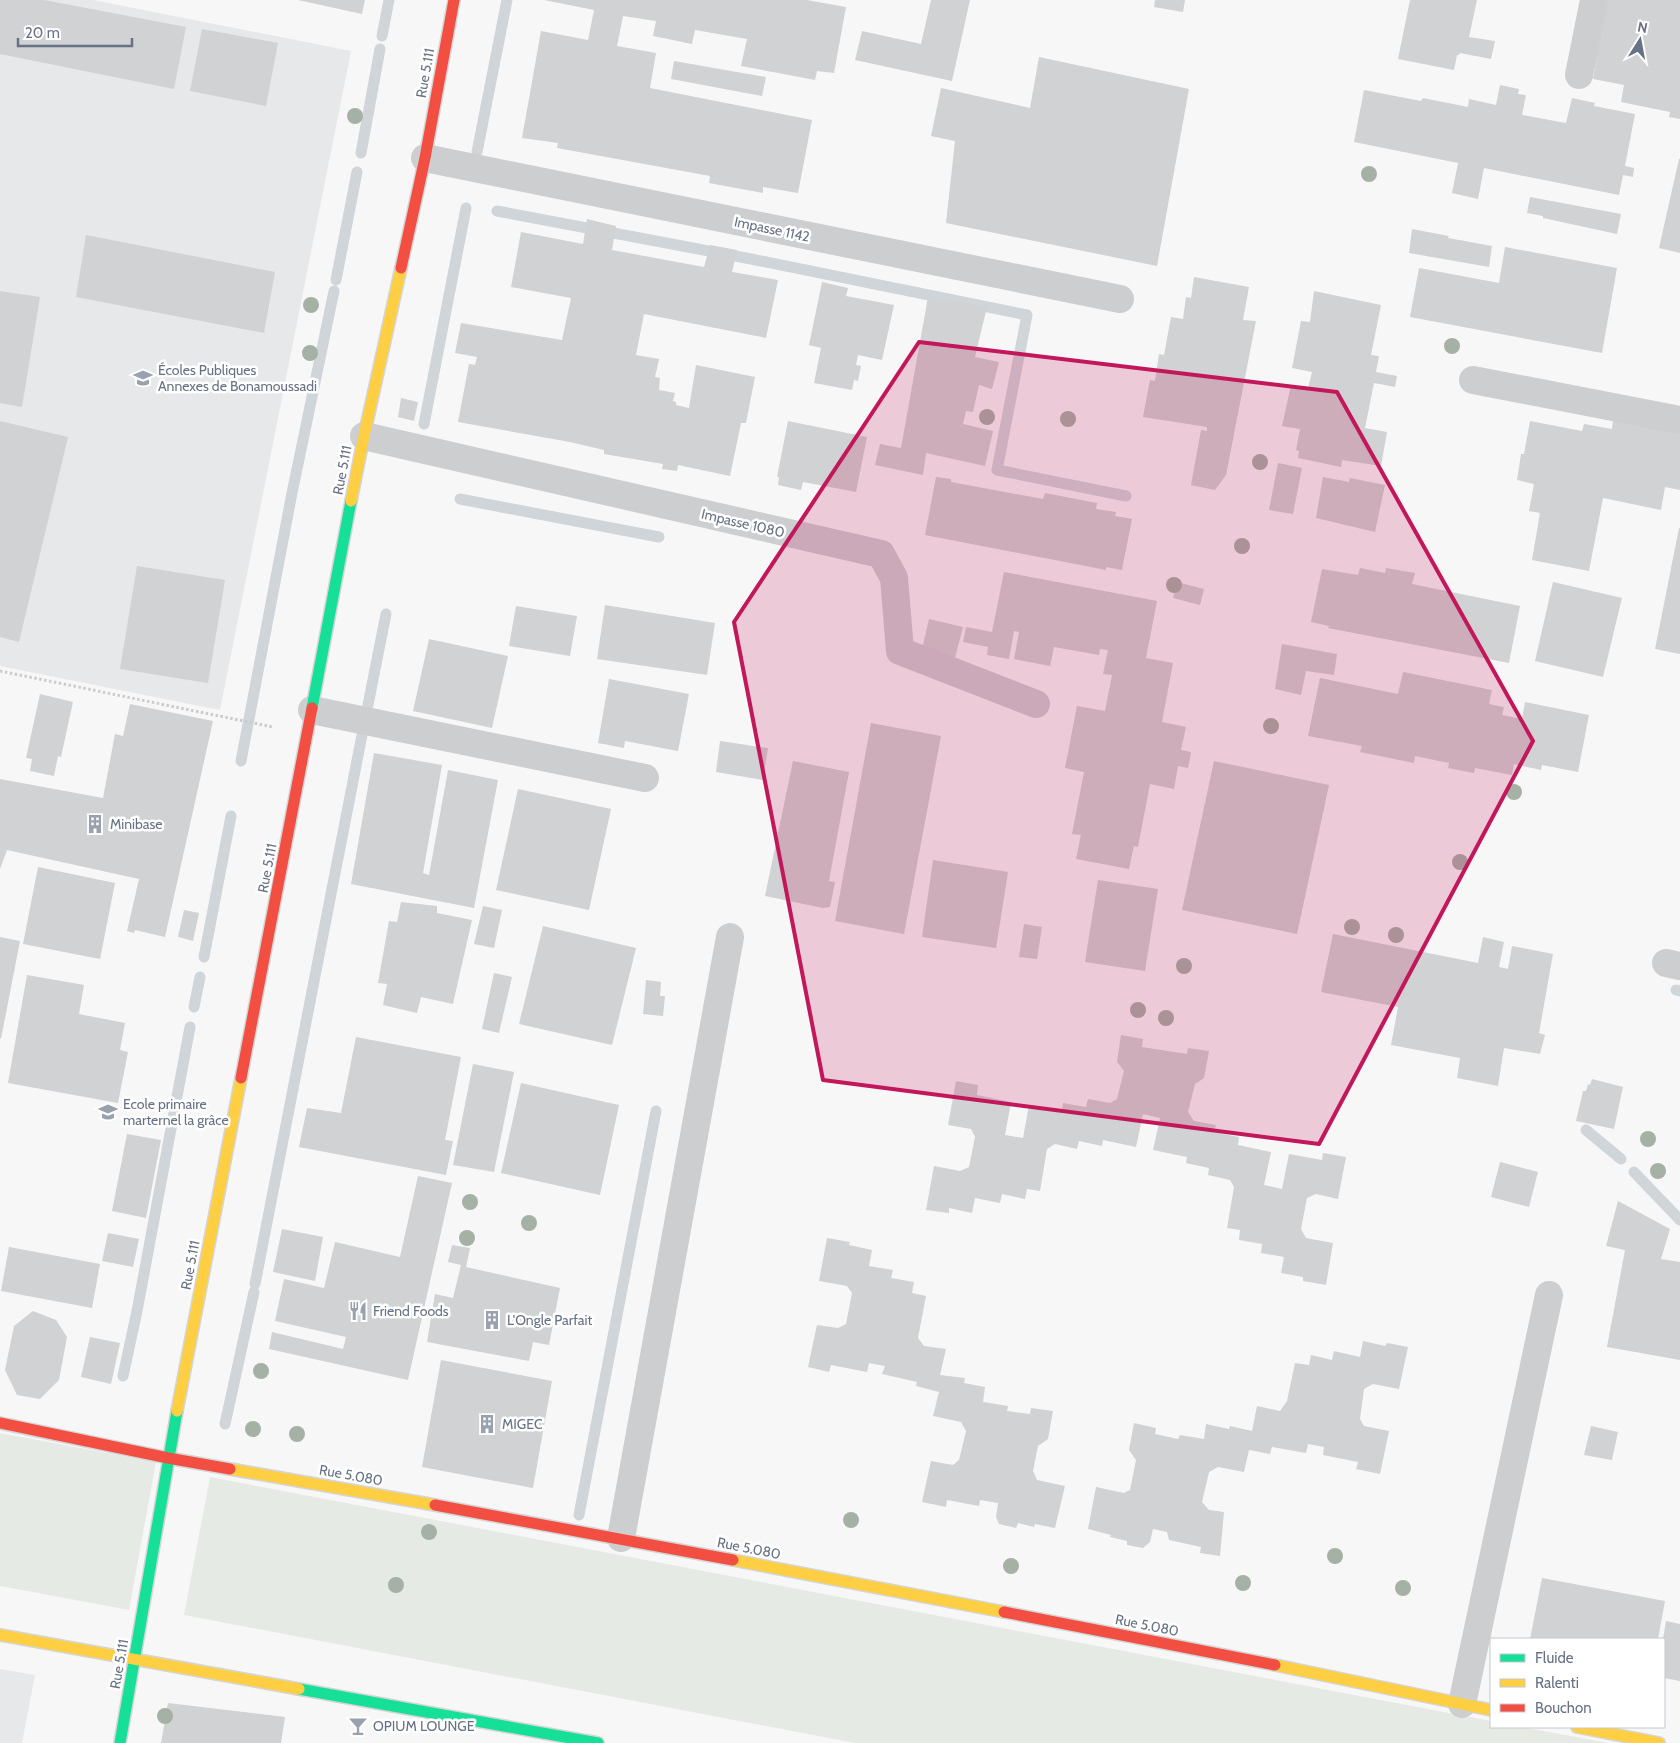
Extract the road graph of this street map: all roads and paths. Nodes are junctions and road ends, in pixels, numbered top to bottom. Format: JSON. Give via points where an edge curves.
{"nodes":[{"id":1,"x":454,"y":0,"type":"edge"},
{"id":2,"x":1594,"y":0,"type":"edge"},
{"id":3,"x":1579,"y":75,"type":"dead end"},
{"id":4,"x":425,"y":158,"type":"junction"},
{"id":5,"x":1120,"y":299,"type":"dead end"},
{"id":6,"x":1473,"y":380,"type":"dead end"},
{"id":7,"x":1680,"y":420,"type":"edge"},
{"id":8,"x":364,"y":436,"type":"junction"},
{"id":9,"x":0,"y":672,"type":"edge"},
{"id":10,"x":1036,"y":704,"type":"dead end"},
{"id":11,"x":310,"y":722,"type":"junction"},
{"id":12,"x":645,"y":778,"type":"dead end"},
{"id":13,"x":730,"y":937,"type":"dead end"},
{"id":14,"x":1549,"y":1295,"type":"dead end"},
{"id":15,"x":0,"y":1423,"type":"edge"},
{"id":16,"x":168,"y":1458,"type":"junction"},
{"id":17,"x":621,"y":1538,"type":"junction"},
{"id":18,"x":0,"y":1635,"type":"edge"},
{"id":19,"x":135,"y":1659,"type":"junction"},
{"id":20,"x":1462,"y":1704,"type":"junction"},
{"id":21,"x":1490,"y":1710,"type":"edge"},
{"id":22,"x":1582,"y":1728,"type":"edge"},
{"id":23,"x":120,"y":1743,"type":"edge"},
{"id":24,"x":598,"y":1743,"type":"edge"},
{"id":25,"x":1659,"y":1743,"type":"edge"}],
"edges":[{"from":1,"to":4,"type":"main road","name":"Rue 5.111"},
{"from":2,"to":3,"type":"street"},
{"from":4,"to":5,"type":"street","name":"Impasse 1142"},
{"from":4,"to":8,"type":"main road","name":"Rue 5.111"},
{"from":6,"to":7,"type":"street"},
{"from":8,"to":10,"type":"street","name":"Impasse 1080","via":[[882,554],[894,578],[900,652]]},
{"from":8,"to":11,"type":"main road","name":"Rue 5.111"},
{"from":9,"to":11,"type":"path"},
{"from":11,"to":12,"type":"street"},
{"from":11,"to":16,"type":"main road","name":"Rue 5.111"},
{"from":13,"to":17,"type":"street"},
{"from":14,"to":20,"type":"street"},
{"from":15,"to":16,"type":"main road","name":"Rue 5.080"},
{"from":16,"to":17,"type":"main road","name":"Rue 5.080"},
{"from":16,"to":19,"type":"main road","name":"Rue 5.111"},
{"from":17,"to":20,"type":"main road","name":"Rue 5.080"},
{"from":18,"to":19,"type":"main road"},
{"from":19,"to":23,"type":"main road","name":"Rue 5.111"},
{"from":19,"to":24,"type":"main road"},
{"from":20,"to":21,"type":"main road","name":"Rue 5.080"},
{"from":22,"to":25,"type":"main road"}]}
